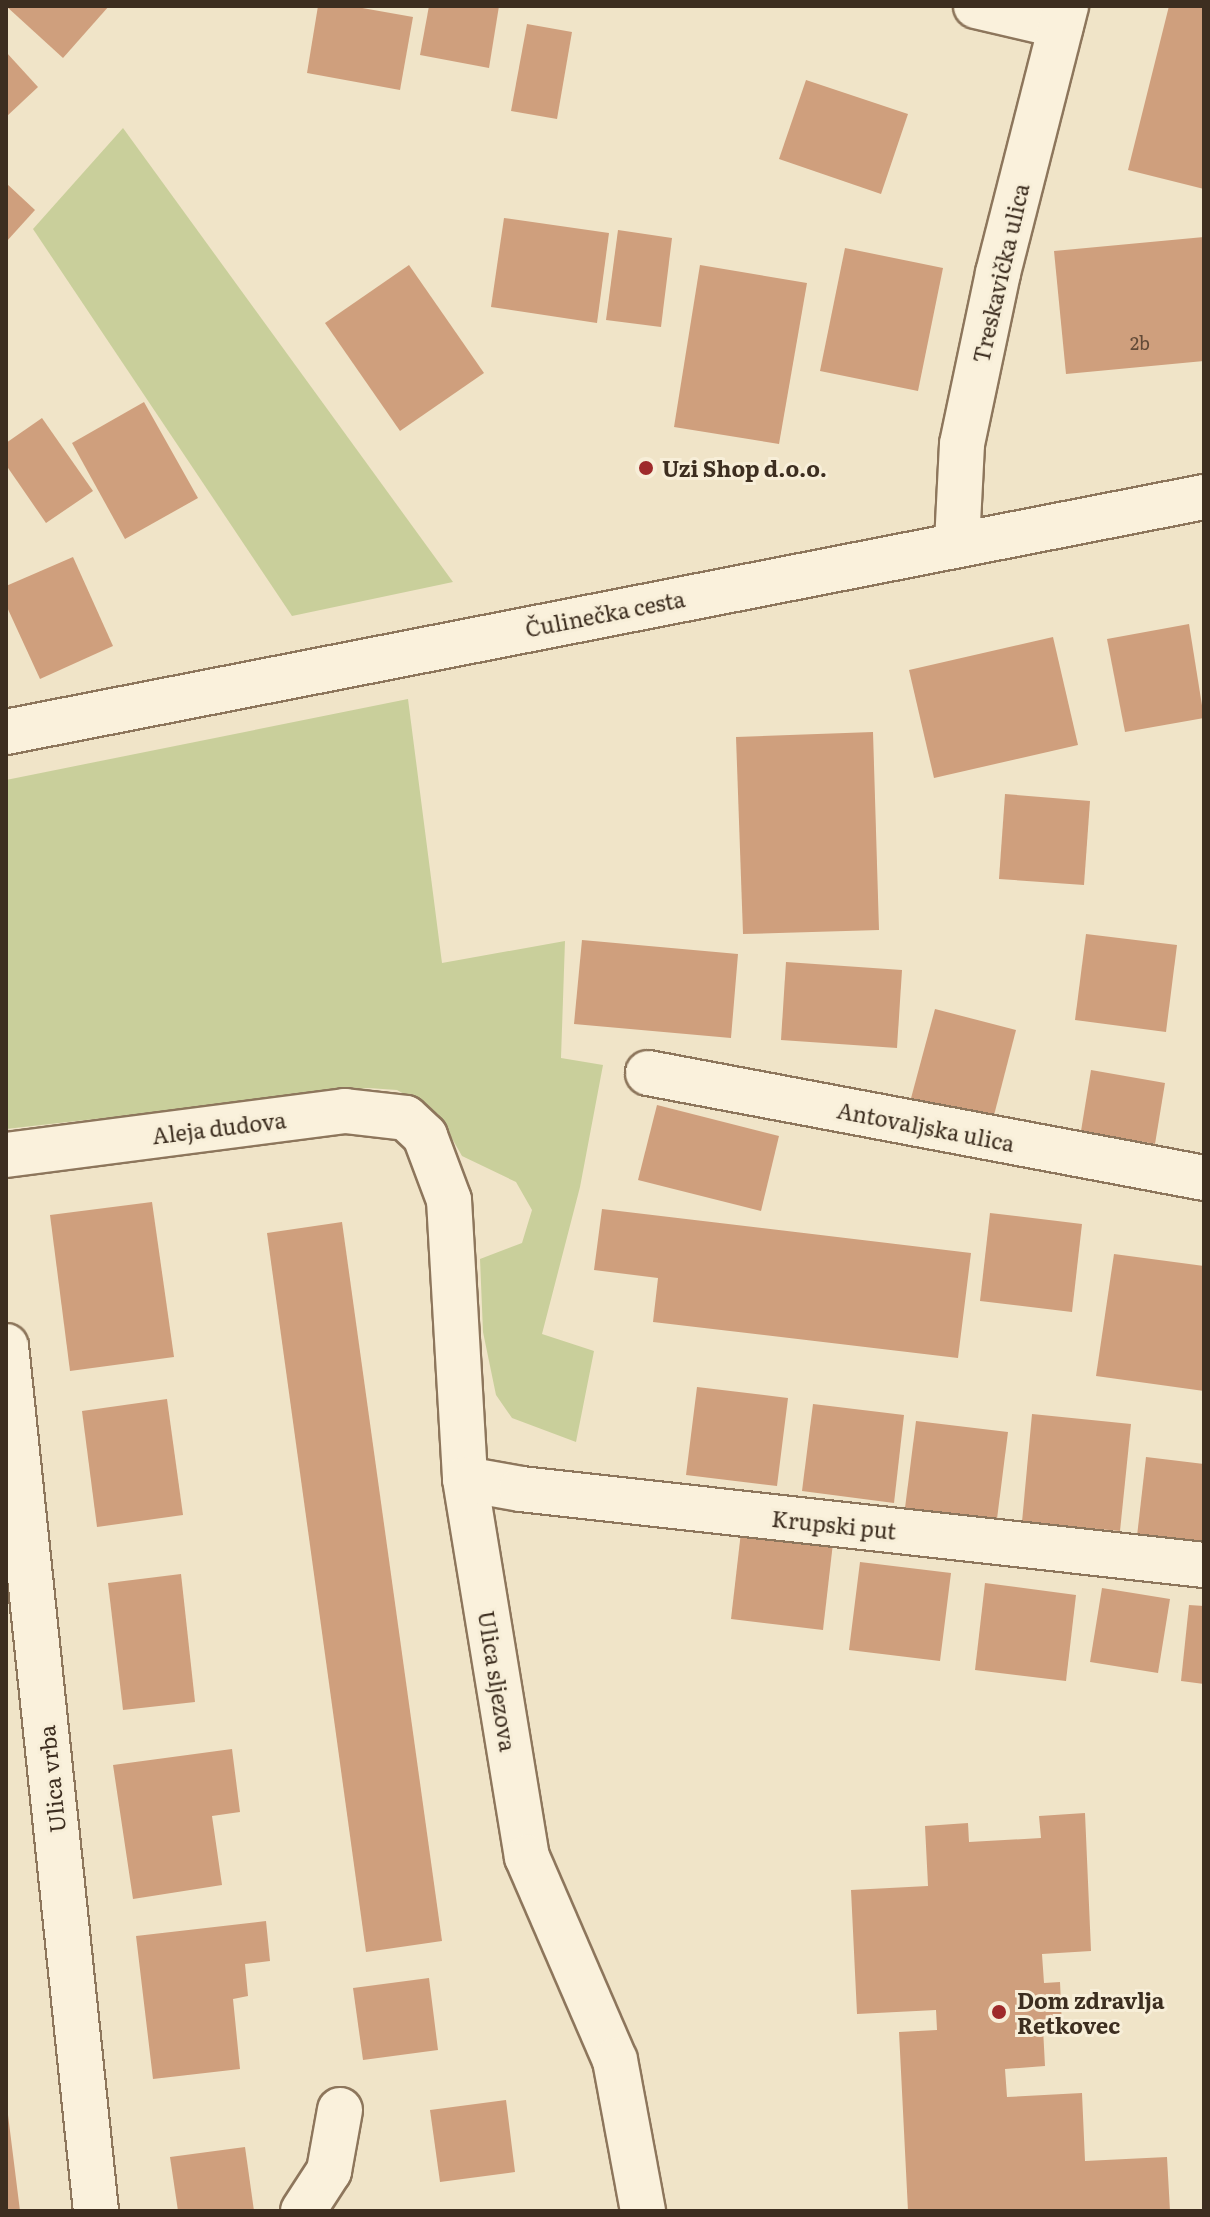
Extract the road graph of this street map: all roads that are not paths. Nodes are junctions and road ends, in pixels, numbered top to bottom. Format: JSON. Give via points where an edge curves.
{"nodes":[{"id":1,"x":976,"y":6,"type":"edge"},
{"id":2,"x":1063,"y":16,"type":"edge"},
{"id":3,"x":1204,"y":497,"type":"edge"},
{"id":4,"x":957,"y":543,"type":"junction"},
{"id":5,"x":6,"y":732,"type":"edge"},
{"id":6,"x":648,"y":1073,"type":"dead end"},
{"id":7,"x":425,"y":1136,"type":"joint"},
{"id":8,"x":6,"y":1155,"type":"edge"},
{"id":9,"x":1204,"y":1178,"type":"edge"},
{"id":10,"x":6,"y":1346,"type":"edge"},
{"id":11,"x":465,"y":1479,"type":"junction"},
{"id":12,"x":1204,"y":1565,"type":"edge"},
{"id":13,"x":340,"y":2110,"type":"dead end"},
{"id":14,"x":96,"y":2211,"type":"edge"},
{"id":15,"x":303,"y":2211,"type":"edge"},
{"id":16,"x":643,"y":2211,"type":"edge"}],
"edges":[{"from":1,"to":2,"type":"street"},
{"from":2,"to":4,"type":"street","name":"Treskavička ulica","via":[[998,273],[962,444]]},
{"from":3,"to":4,"type":"street","name":"Čulinečka cesta"},
{"from":4,"to":5,"type":"street","name":"Čulinečka cesta"},
{"from":6,"to":9,"type":"street","name":"Antovaljska ulica"},
{"from":7,"to":8,"type":"street","name":"Aleja dudova","via":[[406,1118],[345,1111]]},
{"from":7,"to":11,"type":"street","name":"Ulica sljezova","via":[[449,1200]]},
{"from":10,"to":14,"type":"street","name":"Ulica vrba"},
{"from":11,"to":12,"type":"street","name":"Krupski put"},
{"from":11,"to":16,"type":"street","name":"Ulica sljezova","via":[[527,1857],[615,2060]]},
{"from":13,"to":15,"type":"street","via":[[329,2171]]}]}
